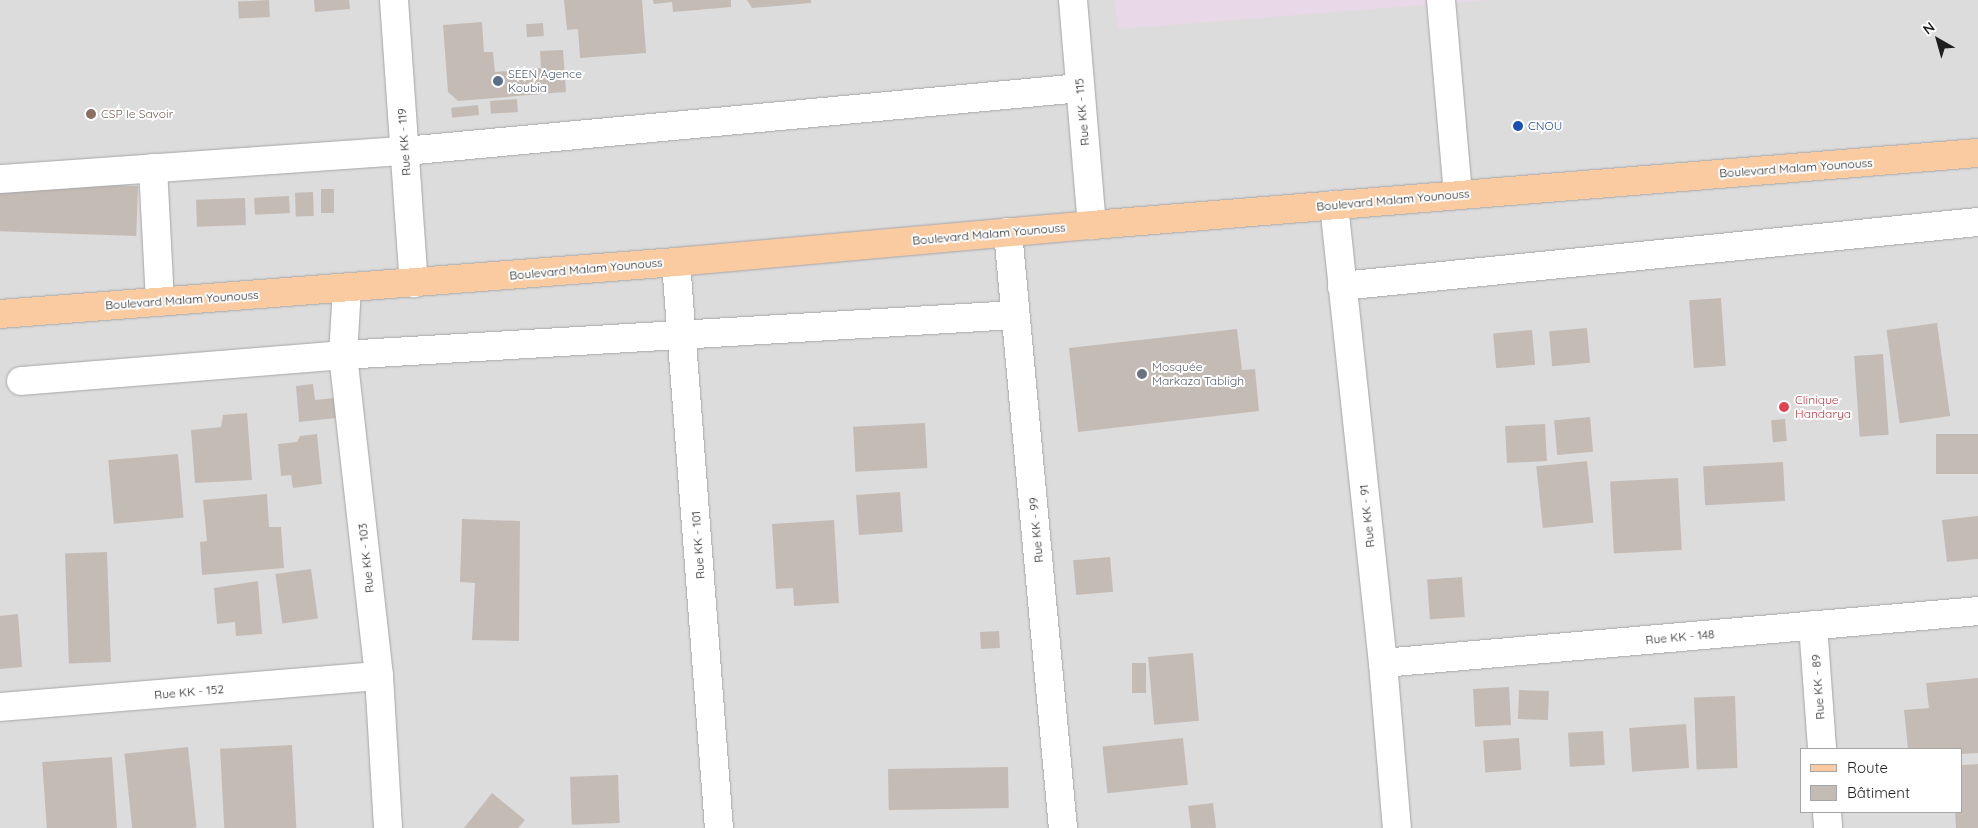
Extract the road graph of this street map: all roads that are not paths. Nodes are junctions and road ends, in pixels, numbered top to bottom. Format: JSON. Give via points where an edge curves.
{"nodes":[{"id":1,"x":394,"y":0,"type":"edge"},
{"id":2,"x":1073,"y":0,"type":"edge"},
{"id":3,"x":1441,"y":0,"type":"edge"},
{"id":4,"x":1080,"y":88,"type":"junction"},
{"id":5,"x":405,"y":151,"type":"junction"},
{"id":6,"x":1978,"y":153,"type":"edge"},
{"id":7,"x":153,"y":168,"type":"junction"},
{"id":8,"x":0,"y":179,"type":"edge"},
{"id":9,"x":1458,"y":194,"type":"junction"},
{"id":10,"x":1334,"y":205,"type":"junction"},
{"id":11,"x":1978,"y":222,"type":"edge"},
{"id":12,"x":1092,"y":225,"type":"junction"},
{"id":13,"x":1008,"y":232,"type":"junction"},
{"id":14,"x":676,"y":262,"type":"junction"},
{"id":15,"x":414,"y":283,"type":"junction"},
{"id":16,"x":1342,"y":286,"type":"junction"},
{"id":17,"x":347,"y":288,"type":"junction"},
{"id":18,"x":160,"y":302,"type":"junction"},
{"id":19,"x":0,"y":314,"type":"edge"},
{"id":20,"x":1014,"y":315,"type":"junction"},
{"id":21,"x":682,"y":336,"type":"junction"},
{"id":22,"x":343,"y":355,"type":"junction"},
{"id":23,"x":21,"y":381,"type":"dead end"},
{"id":24,"x":1978,"y":611,"type":"edge"},
{"id":25,"x":1814,"y":626,"type":"junction"},
{"id":26,"x":1383,"y":663,"type":"junction"},
{"id":27,"x":379,"y":676,"type":"junction"},
{"id":28,"x":0,"y":707,"type":"edge"},
{"id":29,"x":1822,"y":748,"type":"edge"},
{"id":30,"x":1826,"y":813,"type":"edge"},
{"id":31,"x":388,"y":828,"type":"edge"},
{"id":32,"x":719,"y":828,"type":"edge"},
{"id":33,"x":1063,"y":828,"type":"edge"},
{"id":34,"x":1397,"y":828,"type":"edge"},
{"id":35,"x":1828,"y":828,"type":"edge"}],
"edges":[{"from":1,"to":5,"type":"street","name":"Rue KK - 119"},
{"from":2,"to":4,"type":"street","name":"Rue KK - 115"},
{"from":3,"to":9,"type":"street"},
{"from":4,"to":5,"type":"street"},
{"from":4,"to":12,"type":"street","name":"Rue KK - 115"},
{"from":5,"to":7,"type":"street"},
{"from":5,"to":15,"type":"street","name":"Rue KK - 119"},
{"from":6,"to":9,"type":"main road","name":"Boulevard Malam Younouss"},
{"from":7,"to":8,"type":"street"},
{"from":7,"to":18,"type":"street"},
{"from":9,"to":10,"type":"main road","name":"Boulevard Malam Younouss"},
{"from":10,"to":12,"type":"main road","name":"Boulevard Malam Younouss"},
{"from":10,"to":16,"type":"street","name":"Rue KK - 91"},
{"from":11,"to":16,"type":"street"},
{"from":12,"to":13,"type":"main road","name":"Boulevard Malam Younouss"},
{"from":13,"to":14,"type":"main road","name":"Boulevard Malam Younouss"},
{"from":13,"to":20,"type":"street","name":"Rue KK - 99"},
{"from":14,"to":15,"type":"main road","name":"Boulevard Malam Younouss"},
{"from":14,"to":21,"type":"street","name":"Rue KK - 101"},
{"from":15,"to":17,"type":"main road","name":"Boulevard Malam Younouss"},
{"from":16,"to":26,"type":"street","name":"Rue KK - 91"},
{"from":17,"to":18,"type":"main road","name":"Boulevard Malam Younouss"},
{"from":17,"to":22,"type":"street","name":"Rue KK - 103"},
{"from":18,"to":19,"type":"main road","name":"Boulevard Malam Younouss"},
{"from":20,"to":21,"type":"street"},
{"from":20,"to":33,"type":"street","name":"Rue KK - 99"},
{"from":21,"to":22,"type":"street"},
{"from":21,"to":32,"type":"street","name":"Rue KK - 101"},
{"from":22,"to":23,"type":"street"},
{"from":22,"to":27,"type":"street","name":"Rue KK - 103"},
{"from":24,"to":25,"type":"street","name":"Rue KK - 148"},
{"from":25,"to":26,"type":"street","name":"Rue KK - 148"},
{"from":25,"to":29,"type":"street","name":"Rue KK - 89"},
{"from":26,"to":34,"type":"street","name":"Rue KK - 91"},
{"from":27,"to":28,"type":"street","name":"Rue KK - 152"},
{"from":27,"to":31,"type":"street","name":"Rue KK - 103"},
{"from":30,"to":35,"type":"street"}]}
